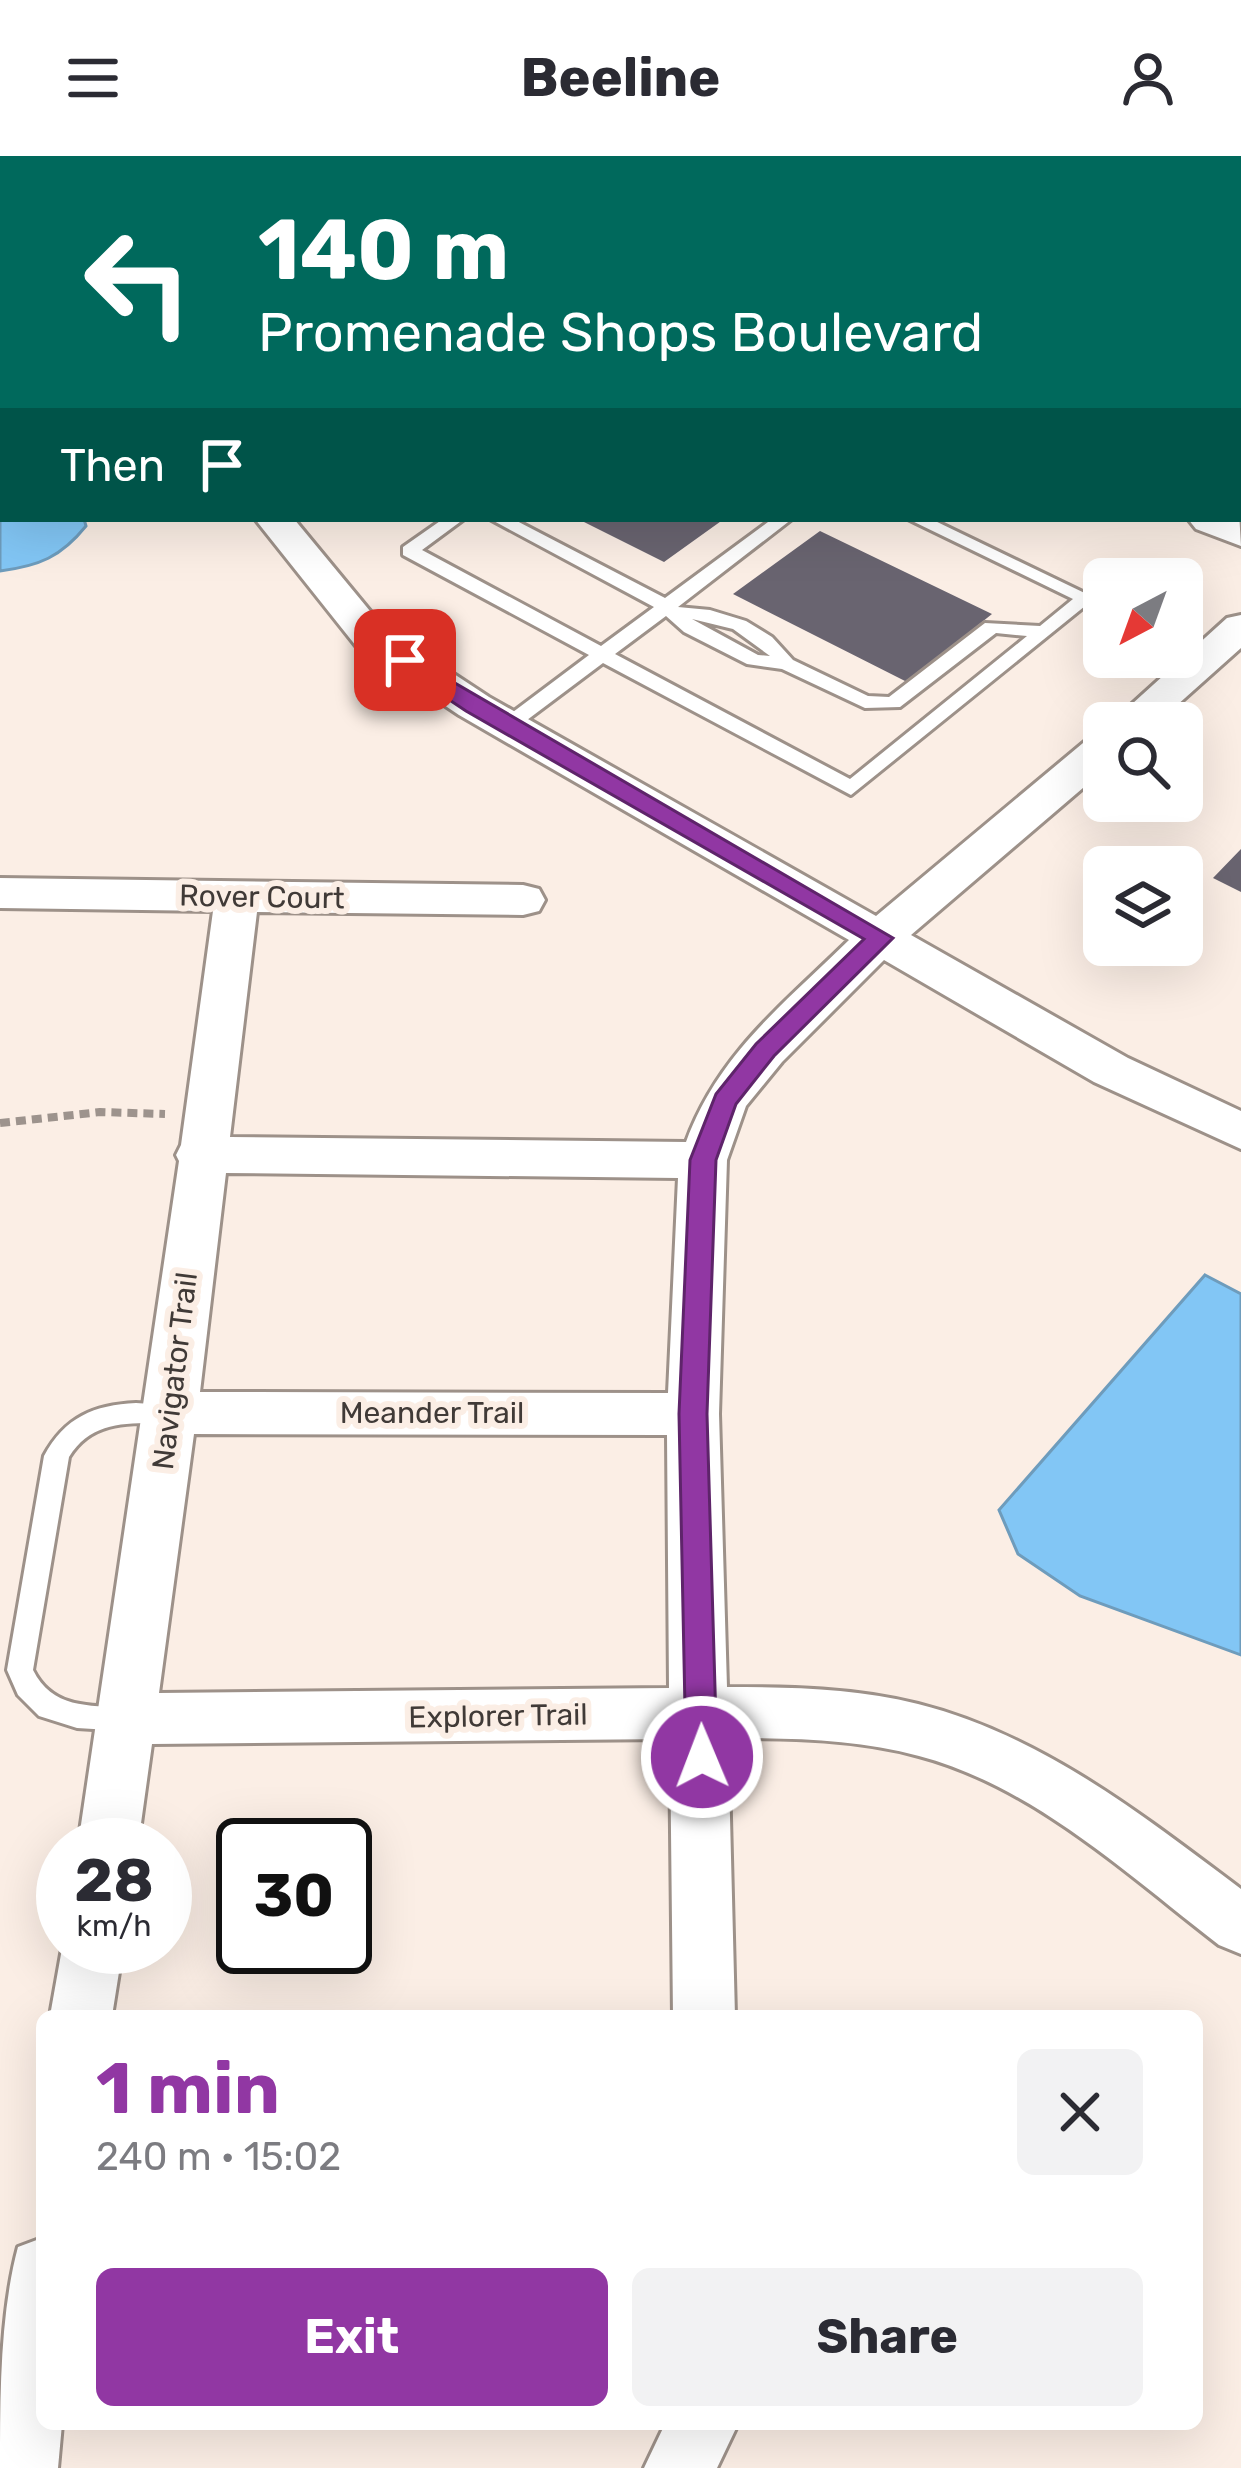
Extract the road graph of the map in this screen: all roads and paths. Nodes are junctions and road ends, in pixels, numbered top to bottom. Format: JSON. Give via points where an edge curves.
{"nodes":[{"id":1,"x":276,"y":522,"type":"edge"},
{"id":2,"x":451,"y":522,"type":"edge"},
{"id":3,"x":505,"y":522,"type":"edge"},
{"id":4,"x":779,"y":522,"type":"edge"},
{"id":5,"x":923,"y":522,"type":"edge"},
{"id":6,"x":673,"y":609,"type":"junction"},
{"id":7,"x":1241,"y":627,"type":"edge"},
{"id":8,"x":1044,"y":632,"type":"junction"},
{"id":9,"x":600,"y":657,"type":"junction"},
{"id":10,"x":1156,"y":702,"type":"edge"},
{"id":11,"x":508,"y":725,"type":"junction"},
{"id":12,"x":1083,"y":766,"type":"edge"},
{"id":13,"x":0,"y":893,"type":"edge"},
{"id":14,"x":237,"y":897,"type":"junction"},
{"id":15,"x":524,"y":900,"type":"dead end"},
{"id":16,"x":880,"y":938,"type":"junction"},
{"id":17,"x":0,"y":1124,"type":"edge"},
{"id":18,"x":1241,"y":1131,"type":"edge"},
{"id":19,"x":204,"y":1135,"type":"junction"},
{"id":20,"x":703,"y":1160,"type":"junction"},
{"id":21,"x":171,"y":1413,"type":"junction"},
{"id":22,"x":693,"y":1414,"type":"junction"},
{"id":23,"x":701,"y":1714,"type":"junction"},
{"id":24,"x":128,"y":1719,"type":"junction"},
{"id":25,"x":112,"y":1818,"type":"edge"},
{"id":26,"x":1241,"y":1925,"type":"edge"},
{"id":27,"x":88,"y":1974,"type":"edge"},
{"id":28,"x":82,"y":2010,"type":"edge"},
{"id":29,"x":704,"y":2010,"type":"edge"},
{"id":30,"x":0,"y":2272,"type":"edge"},
{"id":31,"x":36,"y":2274,"type":"edge"},
{"id":32,"x":36,"y":2335,"type":"edge"},
{"id":33,"x":700,"y":2430,"type":"edge"},
{"id":34,"x":23,"y":2468,"type":"edge"},
{"id":35,"x":679,"y":2468,"type":"edge"}],
"edges":[{"from":1,"to":11,"type":"street","via":[[370,637]]},
{"from":2,"to":9,"type":"lane","via":[[409,550]]},
{"from":3,"to":6,"type":"lane"},
{"from":4,"to":6,"type":"lane"},
{"from":5,"to":8,"type":"lane","via":[[1086,598]]},
{"from":6,"to":8,"type":"lane","via":[[691,628],[754,660],[786,664],[865,703],[893,703],[992,627]]},
{"from":6,"to":9,"type":"lane"},
{"from":7,"to":10,"type":"street"},
{"from":8,"to":9,"type":"lane","via":[[851,788]]},
{"from":9,"to":11,"type":"lane"},
{"from":11,"to":16,"type":"street"},
{"from":12,"to":16,"type":"street"},
{"from":13,"to":14,"type":"street","name":"Rover Court"},
{"from":14,"to":15,"type":"street","name":"Rover Court"},
{"from":14,"to":19,"type":"street","name":"Navigator Trail"},
{"from":16,"to":18,"type":"street","via":[[1111,1070]]},
{"from":16,"to":20,"type":"street","via":[[724,1100]]},
{"from":17,"to":19,"type":"path","via":[[100,1112]]},
{"from":19,"to":20,"type":"street"},
{"from":19,"to":21,"type":"street","name":"Navigator Trail"},
{"from":20,"to":22,"type":"street"},
{"from":21,"to":22,"type":"street","name":"Meander Trail"},
{"from":21,"to":24,"type":"street","name":"Navigator Trail"},
{"from":21,"to":24,"type":"lane","via":[[106,1413],[64,1440],[20,1670],[41,1707],[64,1717]]},
{"from":22,"to":23,"type":"street"},
{"from":23,"to":24,"type":"street","name":"Explorer Trail"},
{"from":23,"to":26,"type":"street","name":"Explorer Trail","via":[[832,1717],[959,1742],[1106,1821]]},
{"from":23,"to":29,"type":"street"},
{"from":24,"to":25,"type":"street","name":"Navigator Trail"},
{"from":27,"to":28,"type":"street"},
{"from":30,"to":31,"type":"street"},
{"from":32,"to":34,"type":"street"},
{"from":33,"to":35,"type":"street"}]}
